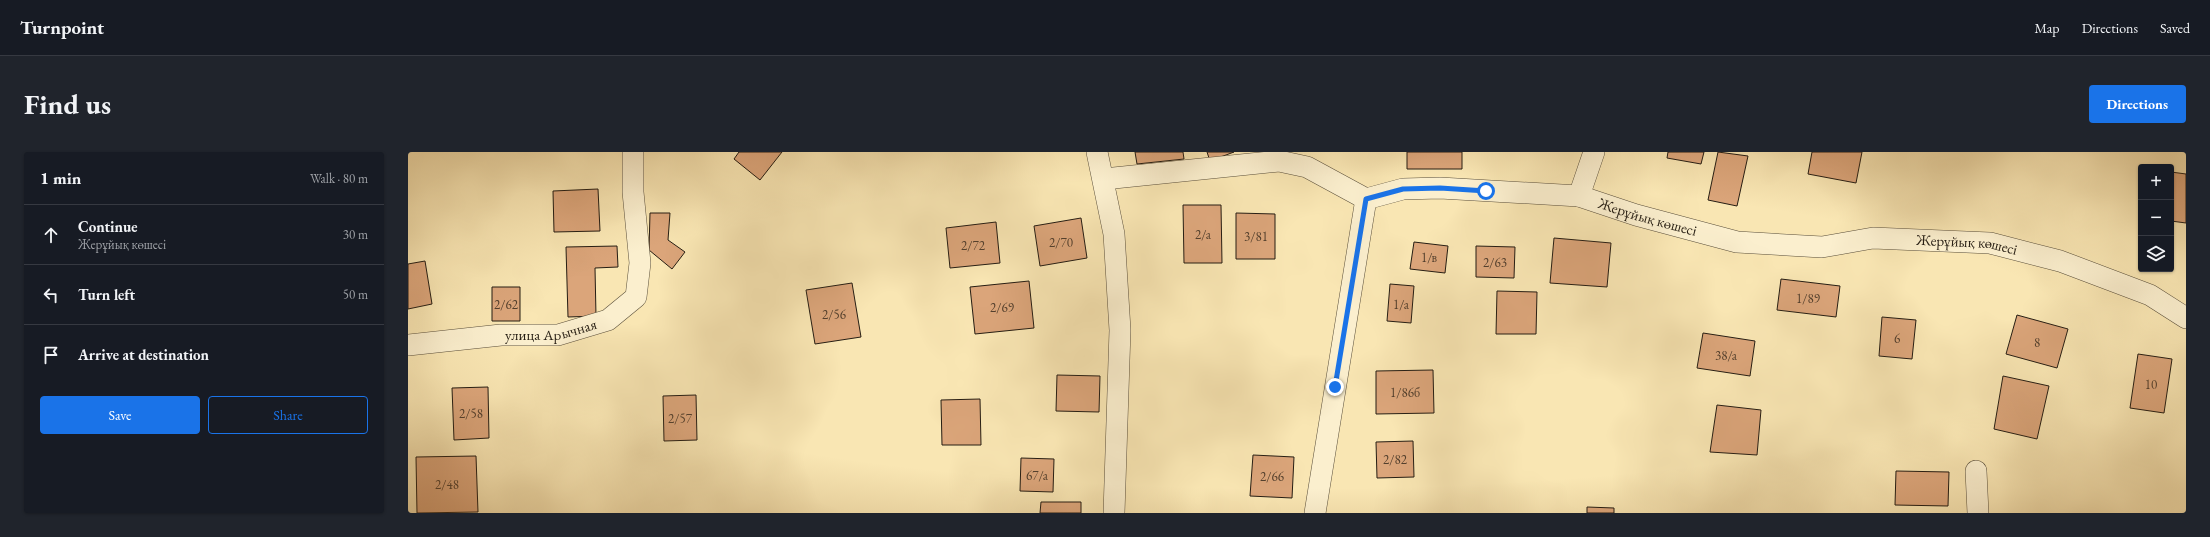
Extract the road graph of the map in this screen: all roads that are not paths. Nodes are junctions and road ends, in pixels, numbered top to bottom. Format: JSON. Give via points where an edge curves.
{"nodes":[{"id":1,"x":633,"y":152,"type":"edge"},
{"id":2,"x":1097,"y":152,"type":"edge"},
{"id":3,"x":1594,"y":152,"type":"edge"},
{"id":4,"x":1104,"y":179,"type":"junction"},
{"id":5,"x":1579,"y":196,"type":"junction"},
{"id":6,"x":1366,"y":199,"type":"junction"},
{"id":7,"x":2186,"y":318,"type":"edge"},
{"id":8,"x":408,"y":345,"type":"edge"},
{"id":9,"x":1976,"y":471,"type":"dead end"},
{"id":10,"x":1114,"y":513,"type":"edge"},
{"id":11,"x":1315,"y":513,"type":"edge"},
{"id":12,"x":1978,"y":513,"type":"edge"}],
"edges":[{"from":1,"to":8,"type":"street","name":"улица Арычная","via":[[633,192],[640,263],[636,297],[608,320],[558,335],[501,336]]},
{"from":2,"to":4,"type":"street"},
{"from":3,"to":5,"type":"street"},
{"from":4,"to":6,"type":"street","via":[[1279,161],[1307,167]]},
{"from":4,"to":10,"type":"street","via":[[1114,234],[1120,330]]},
{"from":5,"to":6,"type":"street","name":"Жерұйық көшесі","via":[[1440,188],[1403,189]]},
{"from":5,"to":7,"type":"street","name":"Жерұйық көшесі","via":[[1636,215],[1737,242],[1822,247],[1873,238],[1990,243],[2060,261],[2150,295]]},
{"from":6,"to":11,"type":"street"},
{"from":9,"to":12,"type":"street"}]}
